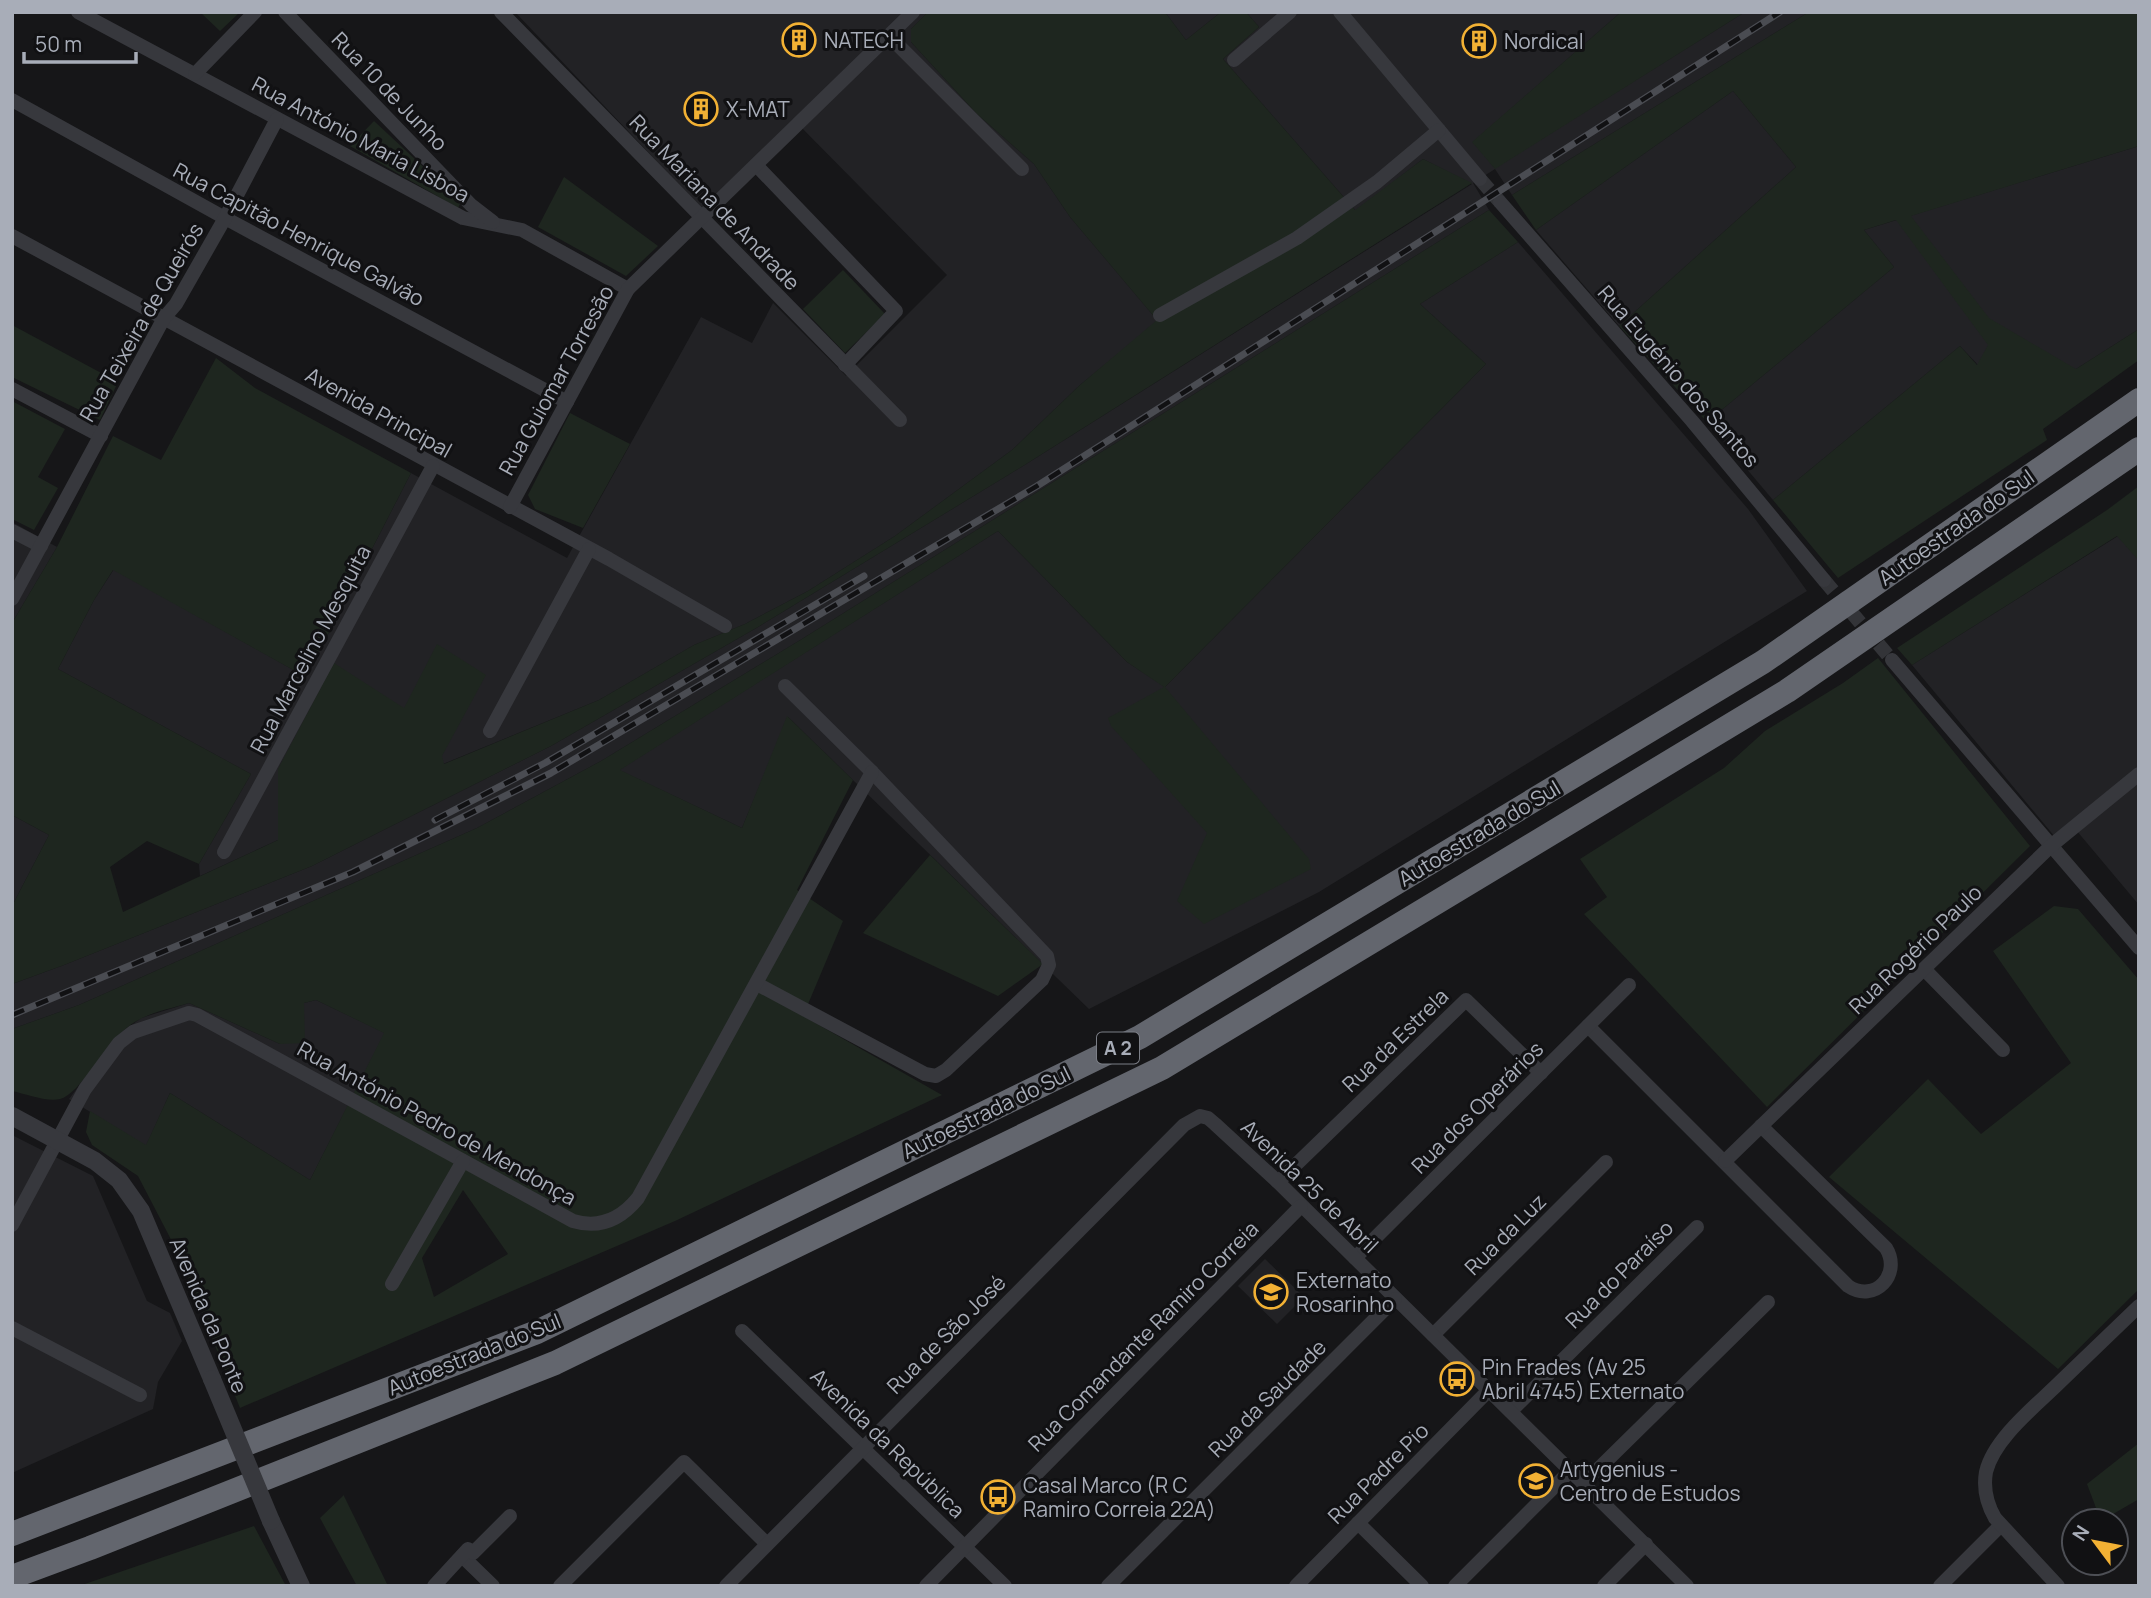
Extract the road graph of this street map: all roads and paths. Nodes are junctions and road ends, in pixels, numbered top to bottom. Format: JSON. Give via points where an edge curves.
{"nodes":[{"id":1,"x":78,"y":12,"type":"edge"},
{"id":2,"x":255,"y":12,"type":"edge"},
{"id":3,"x":285,"y":12,"type":"edge"},
{"id":4,"x":501,"y":12,"type":"edge"},
{"id":5,"x":913,"y":12,"type":"edge"},
{"id":6,"x":1290,"y":12,"type":"edge"},
{"id":7,"x":1340,"y":12,"type":"edge"},
{"id":8,"x":888,"y":36,"type":"junction"},
{"id":9,"x":1234,"y":60,"type":"dead end"},
{"id":10,"x":195,"y":74,"type":"junction"},
{"id":11,"x":12,"y":100,"type":"edge"},
{"id":12,"x":277,"y":119,"type":"junction"},
{"id":13,"x":1439,"y":130,"type":"junction"},
{"id":14,"x":756,"y":165,"type":"junction"},
{"id":15,"x":1022,"y":169,"type":"dead end"},
{"id":16,"x":1480,"y":179,"type":"tunnel mouth"},
{"id":17,"x":1500,"y":202,"type":"tunnel mouth"},
{"id":18,"x":225,"y":218,"type":"junction"},
{"id":19,"x":701,"y":218,"type":"junction"},
{"id":20,"x":497,"y":225,"type":"junction"},
{"id":21,"x":12,"y":236,"type":"edge"},
{"id":22,"x":628,"y":289,"type":"junction"},
{"id":23,"x":1160,"y":315,"type":"dead end"},
{"id":24,"x":164,"y":318,"type":"junction"},
{"id":25,"x":845,"y":365,"type":"junction"},
{"id":26,"x":12,"y":389,"type":"edge"},
{"id":27,"x":2139,"y":400,"type":"edge"},
{"id":28,"x":567,"y":402,"type":"junction"},
{"id":29,"x":900,"y":420,"type":"dead end"},
{"id":30,"x":101,"y":436,"type":"junction"},
{"id":31,"x":2139,"y":449,"type":"edge"},
{"id":32,"x":433,"y":466,"type":"junction"},
{"id":33,"x":510,"y":507,"type":"junction"},
{"id":34,"x":12,"y":531,"type":"edge"},
{"id":35,"x":41,"y":546,"type":"junction"},
{"id":36,"x":589,"y":549,"type":"junction"},
{"id":37,"x":1824,"y":580,"type":"tunnel mouth"},
{"id":38,"x":12,"y":599,"type":"edge"},
{"id":39,"x":725,"y":626,"type":"dead end"},
{"id":40,"x":1892,"y":660,"type":"tunnel mouth"},
{"id":41,"x":785,"y":686,"type":"dead end"},
{"id":42,"x":490,"y":731,"type":"dead end"},
{"id":43,"x":872,"y":772,"type":"junction"},
{"id":44,"x":2139,"y":774,"type":"edge"},
{"id":45,"x":2052,"y":845,"type":"junction"},
{"id":46,"x":224,"y":852,"type":"dead end"},
{"id":47,"x":2139,"y":948,"type":"edge"},
{"id":48,"x":1925,"y":970,"type":"junction"},
{"id":49,"x":757,"y":984,"type":"junction"},
{"id":50,"x":1629,"y":985,"type":"dead end"},
{"id":51,"x":1588,"y":1026,"type":"junction"},
{"id":52,"x":2003,"y":1050,"type":"dead end"},
{"id":53,"x":1541,"y":1073,"type":"junction"},
{"id":54,"x":12,"y":1116,"type":"edge"},
{"id":55,"x":1200,"y":1116,"type":"joint"},
{"id":56,"x":1761,"y":1126,"type":"junction"},
{"id":57,"x":58,"y":1140,"type":"junction"},
{"id":58,"x":463,"y":1161,"type":"junction"},
{"id":59,"x":1725,"y":1161,"type":"junction"},
{"id":60,"x":1606,"y":1163,"type":"dead end"},
{"id":61,"x":1279,"y":1182,"type":"junction"},
{"id":62,"x":1301,"y":1206,"type":"junction"},
{"id":63,"x":12,"y":1225,"type":"edge"},
{"id":64,"x":1697,"y":1227,"type":"dead end"},
{"id":65,"x":1355,"y":1258,"type":"junction"},
{"id":66,"x":392,"y":1284,"type":"dead end"},
{"id":67,"x":1395,"y":1299,"type":"junction"},
{"id":68,"x":1768,"y":1302,"type":"dead end"},
{"id":69,"x":2139,"y":1306,"type":"edge"},
{"id":70,"x":12,"y":1328,"type":"edge"},
{"id":71,"x":742,"y":1331,"type":"dead end"},
{"id":72,"x":1433,"y":1335,"type":"junction"},
{"id":73,"x":1489,"y":1390,"type":"junction"},
{"id":74,"x":140,"y":1395,"type":"dead end"},
{"id":75,"x":1511,"y":1411,"type":"junction"},
{"id":76,"x":862,"y":1448,"type":"junction"},
{"id":77,"x":1571,"y":1470,"type":"junction"},
{"id":78,"x":1584,"y":1483,"type":"junction"},
{"id":79,"x":510,"y":1516,"type":"dead end"},
{"id":80,"x":1358,"y":1523,"type":"junction"},
{"id":81,"x":2000,"y":1525,"type":"junction"},
{"id":82,"x":12,"y":1534,"type":"edge"},
{"id":83,"x":767,"y":1544,"type":"junction"},
{"id":84,"x":1646,"y":1544,"type":"junction"},
{"id":85,"x":965,"y":1547,"type":"junction"},
{"id":86,"x":462,"y":1556,"type":"junction"},
{"id":87,"x":12,"y":1577,"type":"edge"},
{"id":88,"x":301,"y":1586,"type":"edge"},
{"id":89,"x":434,"y":1586,"type":"edge"},
{"id":90,"x":493,"y":1586,"type":"edge"},
{"id":91,"x":560,"y":1586,"type":"edge"},
{"id":92,"x":726,"y":1586,"type":"edge"},
{"id":93,"x":926,"y":1586,"type":"edge"},
{"id":94,"x":1005,"y":1586,"type":"edge"},
{"id":95,"x":1108,"y":1586,"type":"edge"},
{"id":96,"x":1296,"y":1586,"type":"edge"},
{"id":97,"x":1422,"y":1586,"type":"edge"},
{"id":98,"x":1455,"y":1586,"type":"edge"},
{"id":99,"x":1604,"y":1586,"type":"edge"},
{"id":100,"x":1688,"y":1586,"type":"edge"},
{"id":101,"x":1940,"y":1586,"type":"edge"},
{"id":102,"x":2058,"y":1586,"type":"edge"}],
"edges":[{"from":1,"to":10,"type":"street","name":"Rua António Maria Lisboa"},
{"from":2,"to":10,"type":"street"},
{"from":3,"to":20,"type":"street","name":"Rua 10 de Junho","via":[[471,205]]},
{"from":4,"to":19,"type":"street","name":"Rua Mariana de Andrade"},
{"from":5,"to":8,"type":"street","name":"Rua Guiomar Torresão"},
{"from":6,"to":9,"type":"street"},
{"from":7,"to":13,"type":"street"},
{"from":8,"to":14,"type":"street","name":"Rua Guiomar Torresão"},
{"from":8,"to":15,"type":"street"},
{"from":10,"to":12,"type":"street","name":"Rua António Maria Lisboa"},
{"from":11,"to":18,"type":"street","name":"Rua Capitão Henrique Galvão"},
{"from":12,"to":18,"type":"street","name":"Rua Teixeira de Queirós"},
{"from":12,"to":20,"type":"street","name":"Rua António Maria Lisboa","via":[[463,218]]},
{"from":13,"to":16,"type":"street"},
{"from":13,"to":23,"type":"street","via":[[1377,182],[1297,238]]},
{"from":14,"to":19,"type":"street","name":"Rua Guiomar Torresão"},
{"from":14,"to":25,"type":"street","via":[[896,311]]},
{"from":17,"to":37,"type":"street","name":"Rua Eugénio dos Santos"},
{"from":18,"to":24,"type":"street","name":"Rua Teixeira de Queirós"},
{"from":18,"to":28,"type":"street","name":"Rua Capitão Henrique Galvão"},
{"from":19,"to":22,"type":"street","name":"Rua Guiomar Torresão"},
{"from":19,"to":25,"type":"street","name":"Rua Mariana de Andrade"},
{"from":20,"to":22,"type":"street","name":"Rua António Maria Lisboa","via":[[522,230]]},
{"from":21,"to":24,"type":"street","name":"Avenida Principal"},
{"from":22,"to":28,"type":"street","name":"Rua Guiomar Torresão"},
{"from":24,"to":30,"type":"street","name":"Rua Teixeira de Queirós"},
{"from":24,"to":32,"type":"street","name":"Avenida Principal"},
{"from":25,"to":29,"type":"street","name":"Rua Mariana de Andrade"},
{"from":26,"to":30,"type":"street"},
{"from":27,"to":82,"type":"highway","name":"Autoestrada do Sul","number":"A 2","via":[[1763,662],[1140,1037],[537,1332]]},
{"from":28,"to":33,"type":"street","name":"Rua Guiomar Torresão"},
{"from":30,"to":35,"type":"street","name":"Rua Teixeira de Queirós"},
{"from":31,"to":87,"type":"highway","name":"Autoestrada do Sul","number":"A 2","via":[[1787,691],[1162,1068],[555,1363]]},
{"from":32,"to":33,"type":"street","name":"Avenida Principal"},
{"from":32,"to":46,"type":"street","name":"Rua Marcelino Mesquita"},
{"from":33,"to":36,"type":"street","name":"Avenida Principal"},
{"from":34,"to":35,"type":"street"},
{"from":35,"to":38,"type":"street","name":"Rua Teixeira de Queirós"},
{"from":36,"to":39,"type":"street","name":"Avenida Principal"},
{"from":36,"to":42,"type":"street"},
{"from":40,"to":45,"type":"street"},
{"from":41,"to":43,"type":"street"},
{"from":43,"to":49,"type":"street","name":"Rua António Pedro de Mendonça"},
{"from":43,"to":49,"type":"street","via":[[1047,956],[1045,976],[936,1076]]},
{"from":44,"to":45,"type":"street","name":"Rua Rogério Paulo"},
{"from":45,"to":47,"type":"street"},
{"from":45,"to":48,"type":"street","name":"Rua Rogério Paulo"},
{"from":48,"to":52,"type":"street"},
{"from":48,"to":56,"type":"street","name":"Rua Rogério Paulo"},
{"from":49,"to":58,"type":"street","name":"Rua António Pedro de Mendonça","via":[[638,1198],[622,1215],[599,1224],[573,1221]]},
{"from":50,"to":51,"type":"street","name":"Rua dos Operários"},
{"from":51,"to":53,"type":"street","name":"Rua dos Operários"},
{"from":51,"to":59,"type":"street"},
{"from":53,"to":61,"type":"street","name":"Rua da Estrela","via":[[1466,1000]]},
{"from":53,"to":65,"type":"street","name":"Rua dos Operários"},
{"from":54,"to":57,"type":"street","name":"Avenida da Ponte"},
{"from":55,"to":61,"type":"street","name":"Avenida 25 de Abril","via":[[1208,1118]]},
{"from":55,"to":76,"type":"street","name":"Rua de São José","via":[[1184,1125]]},
{"from":56,"to":59,"type":"street","name":"Rua Rogério Paulo"},
{"from":56,"to":59,"type":"street","via":[[1889,1254],[1891,1266],[1882,1284],[1864,1293],[1849,1286]]},
{"from":57,"to":58,"type":"street","name":"Rua António Pedro de Mendonça","via":[[90,1080],[119,1043],[133,1032],[189,1013]]},
{"from":57,"to":63,"type":"street","name":"Rua António Pedro de Mendonça"},
{"from":57,"to":88,"type":"street","name":"Avenida da Ponte","bridge":true,"via":[[109,1171],[141,1211]]},
{"from":58,"to":66,"type":"street"},
{"from":60,"to":72,"type":"street","name":"Rua da Luz"},
{"from":61,"to":62,"type":"street","name":"Avenida 25 de Abril"},
{"from":62,"to":65,"type":"street","name":"Avenida 25 de Abril"},
{"from":62,"to":85,"type":"street","name":"Rua Comandante Ramiro Correia"},
{"from":64,"to":75,"type":"street","name":"Rua do Paraíso"},
{"from":65,"to":67,"type":"street","name":"Avenida 25 de Abril"},
{"from":67,"to":72,"type":"street","name":"Avenida 25 de Abril"},
{"from":67,"to":95,"type":"street","name":"Rua da Saudade"},
{"from":68,"to":78,"type":"street"},
{"from":69,"to":81,"type":"street","via":[[2017,1425],[1992,1456],[1985,1489]]},
{"from":70,"to":74,"type":"street"},
{"from":71,"to":76,"type":"street","name":"Avenida da República"},
{"from":72,"to":73,"type":"street","name":"Avenida 25 de Abril"},
{"from":73,"to":75,"type":"street","name":"Avenida 25 de Abril"},
{"from":73,"to":80,"type":"street","name":"Rua Padre Pio"},
{"from":75,"to":77,"type":"street","name":"Avenida 25 de Abril"},
{"from":76,"to":83,"type":"street","name":"Rua de São José"},
{"from":76,"to":85,"type":"street","name":"Avenida da República"},
{"from":77,"to":78,"type":"street","name":"Avenida 25 de Abril"},
{"from":77,"to":98,"type":"street"},
{"from":78,"to":84,"type":"street","name":"Avenida 25 de Abril"},
{"from":79,"to":86,"type":"street","via":[[473,1553],[468,1549]]},
{"from":80,"to":96,"type":"street","name":"Rua Padre Pio"},
{"from":80,"to":97,"type":"street"},
{"from":81,"to":101,"type":"street"},
{"from":81,"to":102,"type":"street"},
{"from":83,"to":91,"type":"street","via":[[684,1462]]},
{"from":83,"to":92,"type":"street","name":"Rua de São José"},
{"from":84,"to":99,"type":"street"},
{"from":84,"to":100,"type":"street","name":"Avenida 25 de Abril"},
{"from":85,"to":93,"type":"street","name":"Rua Comandante Ramiro Correia"},
{"from":85,"to":94,"type":"street","name":"Avenida da República"},
{"from":86,"to":89,"type":"street"},
{"from":86,"to":90,"type":"street"}]}
